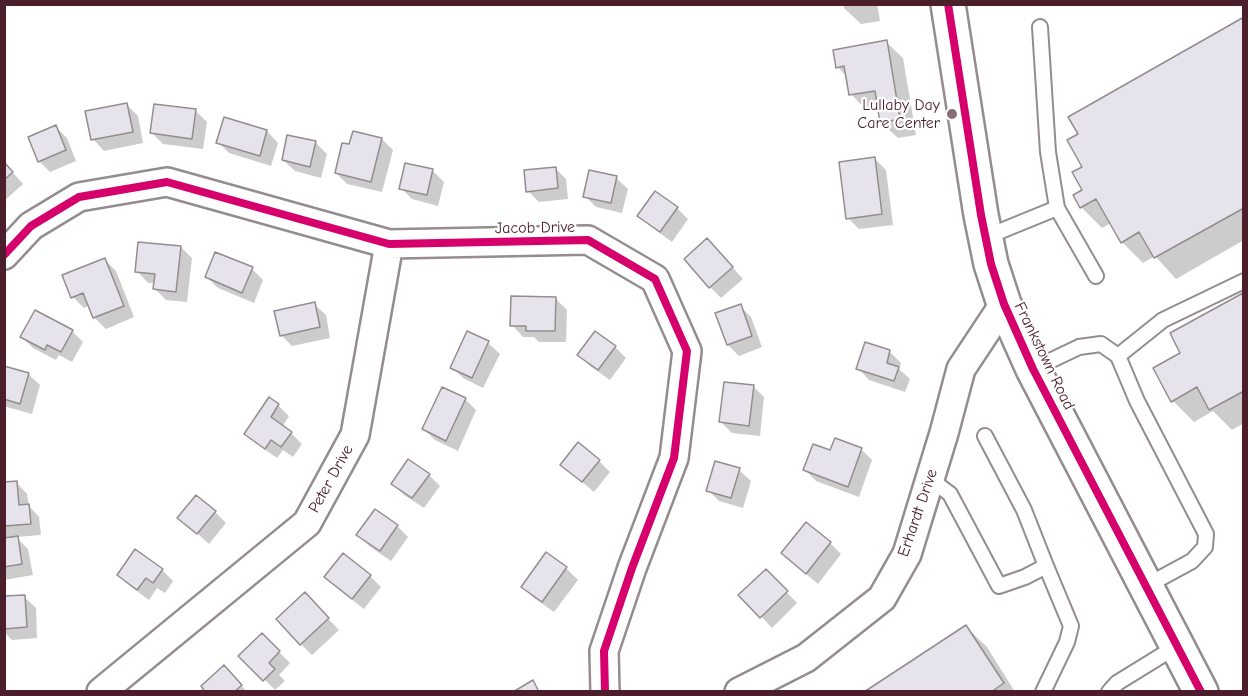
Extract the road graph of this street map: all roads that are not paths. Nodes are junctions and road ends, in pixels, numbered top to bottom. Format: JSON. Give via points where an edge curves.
{"nodes":[{"id":1,"x":948,"y":4,"type":"edge"},
{"id":2,"x":1040,"y":27,"type":"dead end"},
{"id":3,"x":1057,"y":208,"type":"junction"},
{"id":4,"x":986,"y":237,"type":"junction"},
{"id":5,"x":389,"y":244,"type":"junction"},
{"id":6,"x":4,"y":255,"type":"edge"},
{"id":7,"x":1096,"y":276,"type":"dead end"},
{"id":8,"x":1244,"y":281,"type":"edge"},
{"id":9,"x":1004,"y":304,"type":"junction"},
{"id":10,"x":1118,"y":356,"type":"junction"},
{"id":11,"x":1033,"y":369,"type":"junction"},
{"id":12,"x":985,"y":436,"type":"dead end"},
{"id":13,"x":930,"y":480,"type":"junction"},
{"id":14,"x":1046,"y":566,"type":"junction"},
{"id":15,"x":1146,"y":586,"type":"junction"},
{"id":16,"x":1177,"y":646,"type":"junction"},
{"id":17,"x":101,"y":692,"type":"edge"},
{"id":18,"x":605,"y":692,"type":"edge"},
{"id":19,"x":739,"y":692,"type":"edge"},
{"id":20,"x":1043,"y":692,"type":"edge"},
{"id":21,"x":1109,"y":692,"type":"edge"},
{"id":22,"x":1201,"y":692,"type":"edge"}],
"edges":[{"from":1,"to":4,"type":"main road","name":"Frankstown Road"},
{"from":2,"to":3,"type":"lane","via":[[1048,152]]},
{"from":3,"to":4,"type":"lane"},
{"from":3,"to":7,"type":"lane"},
{"from":4,"to":9,"type":"main road","name":"Frankstown Road"},
{"from":5,"to":6,"type":"street","name":"Jacob Drive","via":[[167,182],[79,197],[31,226]]},
{"from":5,"to":17,"type":"street","name":"Peter Drive","via":[[355,435],[308,523]]},
{"from":5,"to":18,"type":"street","name":"Jacob Drive","via":[[588,240],[654,279],[687,351],[674,458],[604,651]]},
{"from":8,"to":10,"type":"lane","via":[[1163,320]]},
{"from":9,"to":11,"type":"main road","name":"Frankstown Road"},
{"from":9,"to":13,"type":"street","name":"Erhardt Drive","via":[[961,369]]},
{"from":10,"to":11,"type":"lane","via":[[1101,344],[1079,347]]},
{"from":10,"to":15,"type":"lane","via":[[1206,534],[1204,547],[1192,561]]},
{"from":11,"to":15,"type":"main road","name":"Frankstown Road"},
{"from":12,"to":14,"type":"lane","via":[[1024,510]]},
{"from":13,"to":14,"type":"lane","via":[[950,494],[999,586]]},
{"from":13,"to":19,"type":"street","name":"Erhardt Drive","via":[[907,554],[882,598],[806,658]]},
{"from":14,"to":20,"type":"lane","via":[[1071,626]]},
{"from":15,"to":16,"type":"main road","name":"Frankstown Road"},
{"from":16,"to":21,"type":"lane"},
{"from":16,"to":22,"type":"main road","name":"Frankstown Road"}]}
